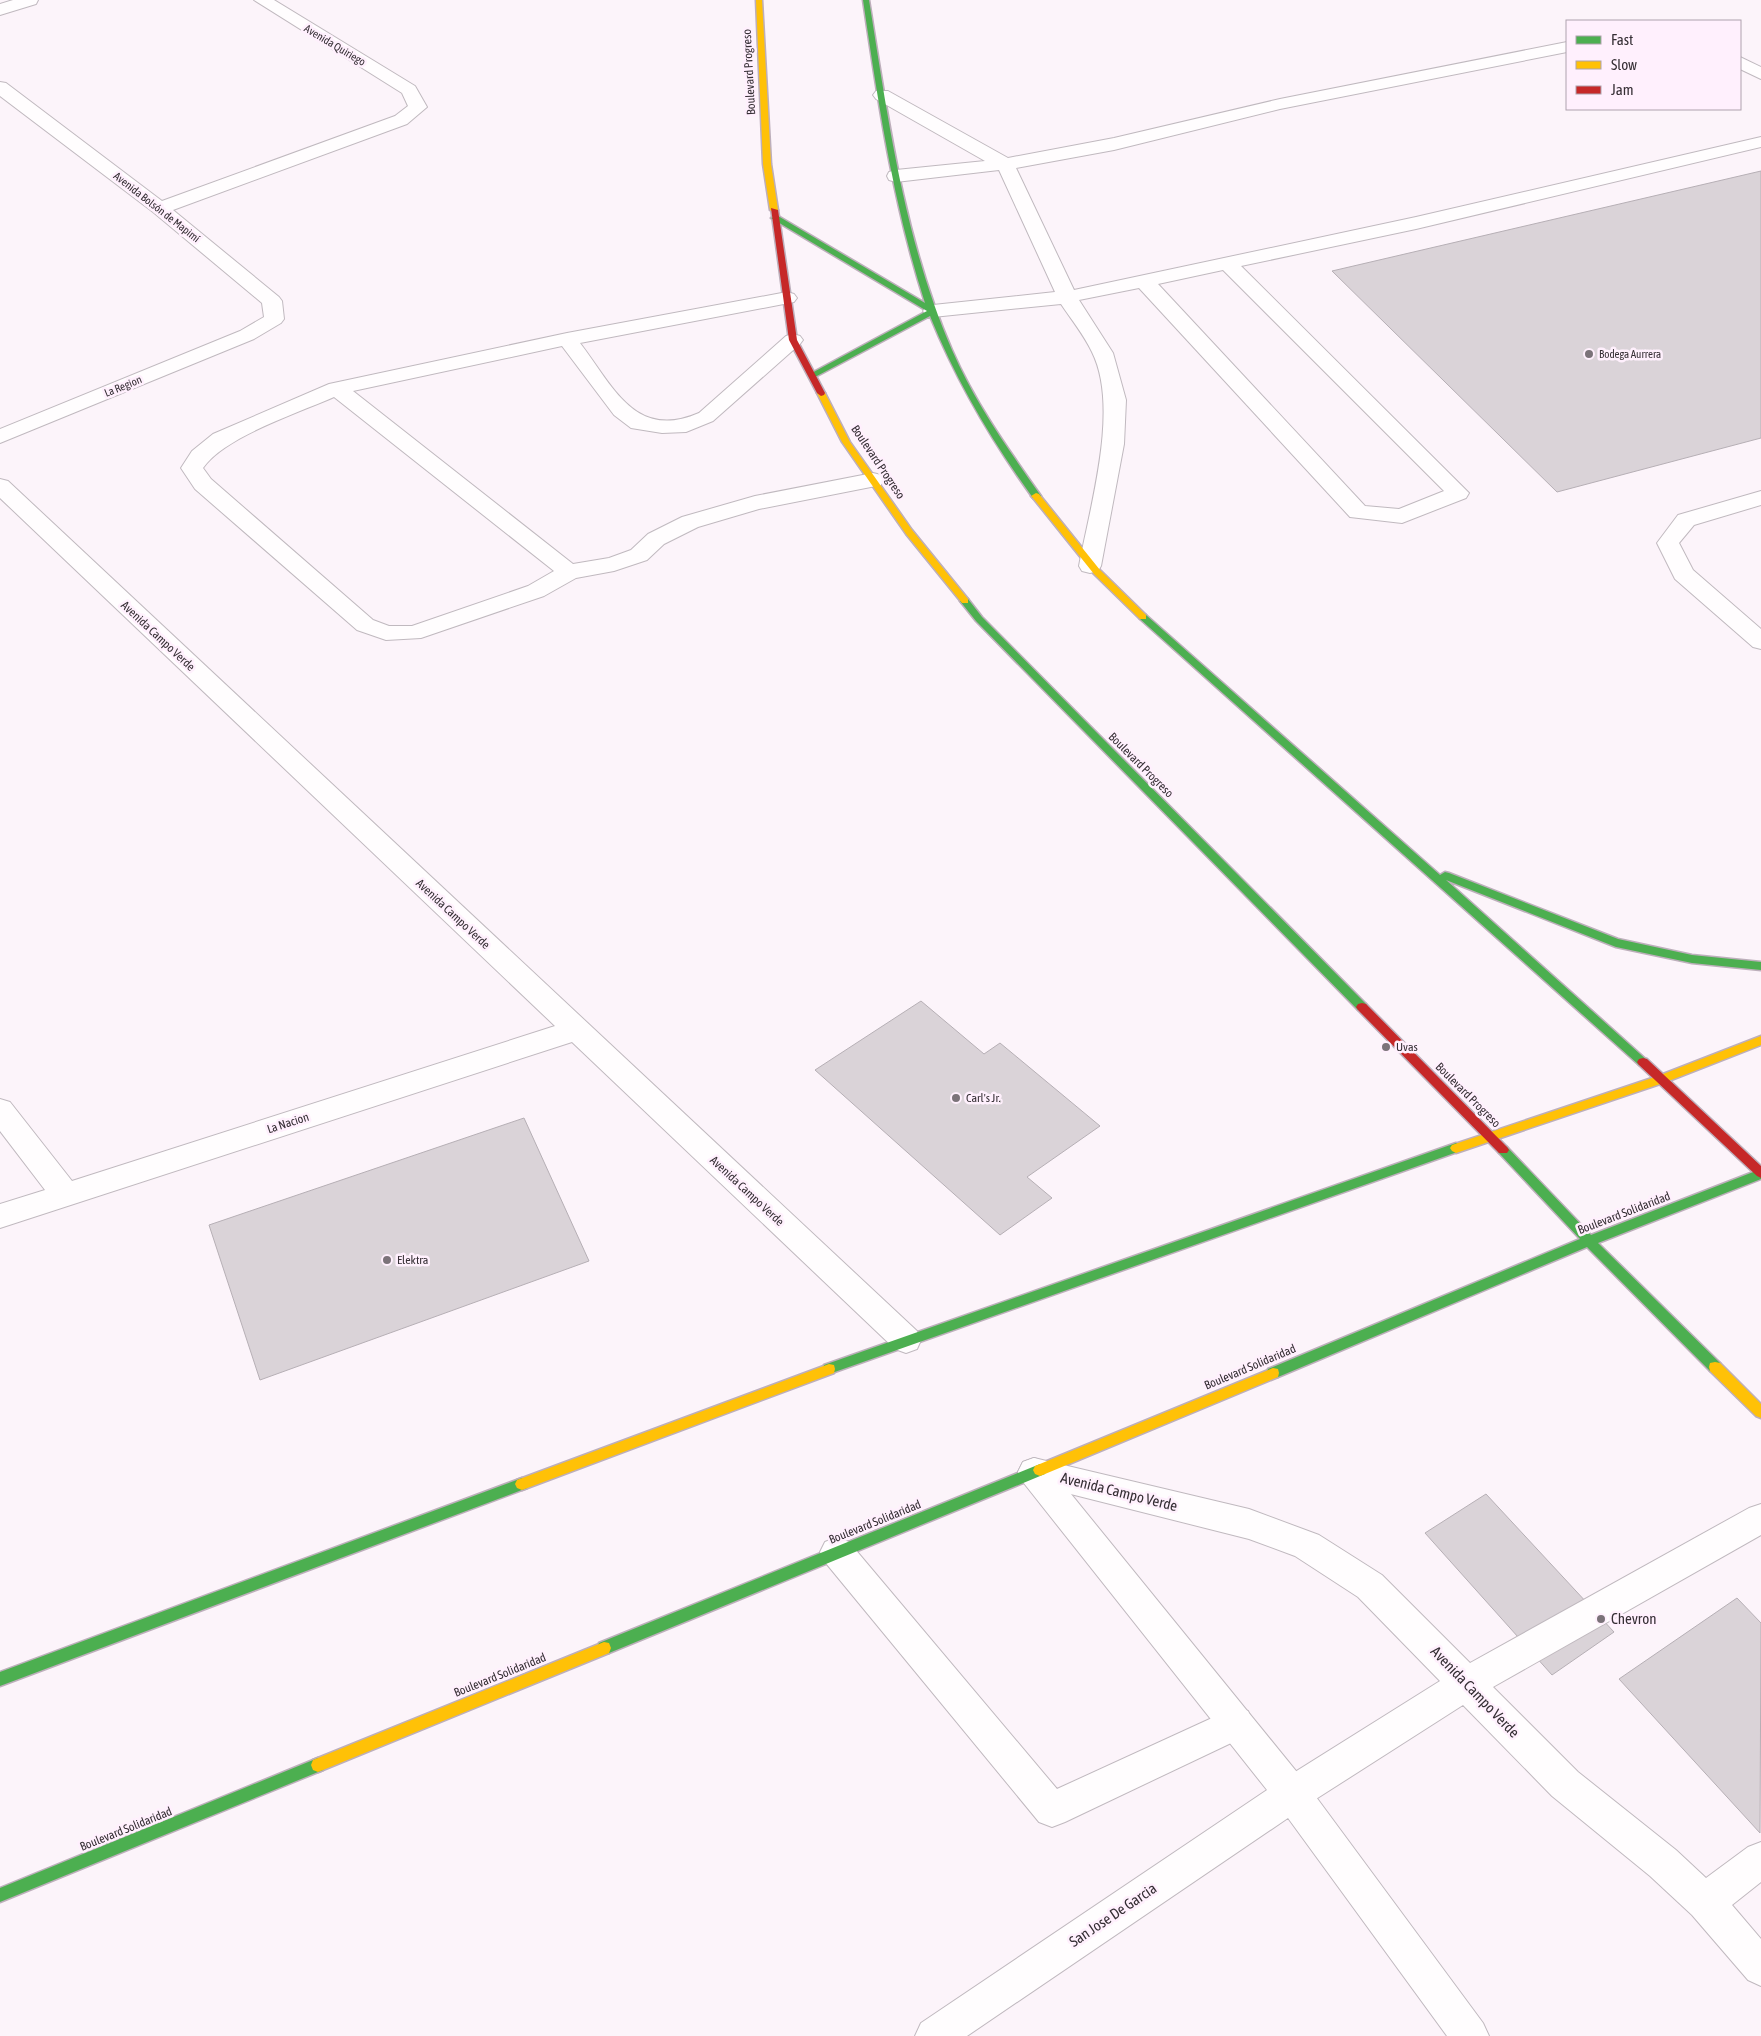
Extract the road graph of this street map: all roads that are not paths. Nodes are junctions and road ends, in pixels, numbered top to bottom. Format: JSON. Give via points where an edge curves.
{"nodes":[{"id":1,"x":30,"y":0,"type":"edge"},
{"id":2,"x":262,"y":0,"type":"edge"},
{"id":3,"x":759,"y":0,"type":"edge"},
{"id":4,"x":866,"y":0,"type":"edge"},
{"id":5,"x":0,"y":10,"type":"edge"},
{"id":6,"x":1566,"y":47,"type":"edge"},
{"id":7,"x":1741,"y":63,"type":"edge"},
{"id":8,"x":1761,"y":74,"type":"edge"},
{"id":9,"x":0,"y":87,"type":"edge"},
{"id":10,"x":882,"y":96,"type":"junction"},
{"id":11,"x":1761,"y":142,"type":"edge"},
{"id":12,"x":1005,"y":164,"type":"junction"},
{"id":13,"x":896,"y":176,"type":"junction"},
{"id":14,"x":160,"y":208,"type":"junction"},
{"id":15,"x":775,"y":218,"type":"junction"},
{"id":16,"x":1228,"y":264,"type":"junction"},
{"id":17,"x":1144,"y":281,"type":"junction"},
{"id":18,"x":1067,"y":297,"type":"junction"},
{"id":19,"x":787,"y":298,"type":"junction"},
{"id":20,"x":933,"y":311,"type":"junction"},
{"id":21,"x":247,"y":335,"type":"joint"},
{"id":22,"x":567,"y":339,"type":"junction"},
{"id":23,"x":793,"y":340,"type":"junction"},
{"id":24,"x":812,"y":375,"type":"junction"},
{"id":25,"x":336,"y":388,"type":"junction"},
{"id":26,"x":0,"y":437,"type":"edge"},
{"id":27,"x":873,"y":480,"type":"junction"},
{"id":28,"x":0,"y":486,"type":"edge"},
{"id":29,"x":1761,"y":498,"type":"edge"},
{"id":30,"x":1090,"y":566,"type":"junction"},
{"id":31,"x":570,"y":572,"type":"junction"},
{"id":32,"x":1761,"y":642,"type":"edge"},
{"id":33,"x":1425,"y":868,"type":"junction"},
{"id":34,"x":1761,"y":966,"type":"edge"},
{"id":35,"x":575,"y":1030,"type":"junction"},
{"id":36,"x":1761,"y":1040,"type":"edge"},
{"id":37,"x":1662,"y":1079,"type":"junction"},
{"id":38,"x":0,"y":1110,"type":"edge"},
{"id":39,"x":1490,"y":1136,"type":"junction"},
{"id":40,"x":1761,"y":1174,"type":"edge"},
{"id":41,"x":66,"y":1195,"type":"junction"},
{"id":42,"x":0,"y":1216,"type":"edge"},
{"id":43,"x":1588,"y":1241,"type":"junction"},
{"id":44,"x":906,"y":1340,"type":"junction"},
{"id":45,"x":1761,"y":1412,"type":"edge"},
{"id":46,"x":1034,"y":1472,"type":"junction"},
{"id":47,"x":1761,"y":1518,"type":"edge"},
{"id":48,"x":837,"y":1552,"type":"junction"},
{"id":49,"x":0,"y":1679,"type":"edge"},
{"id":50,"x":1467,"y":1683,"type":"junction"},
{"id":51,"x":1236,"y":1723,"type":"junction"},
{"id":52,"x":1292,"y":1794,"type":"junction"},
{"id":53,"x":1761,"y":1860,"type":"edge"},
{"id":54,"x":0,"y":1895,"type":"edge"},
{"id":55,"x":1705,"y":1902,"type":"junction"},
{"id":56,"x":1761,"y":1967,"type":"edge"},
{"id":57,"x":934,"y":2036,"type":"edge"},
{"id":58,"x":1470,"y":2036,"type":"edge"}],
"edges":[{"from":1,"to":5,"type":"street"},
{"from":2,"to":14,"type":"street","name":"Avenida Quiriego","via":[[409,90],[418,107],[401,120]]},
{"from":3,"to":15,"type":"main road","name":"Boulevard Progreso","via":[[767,164]]},
{"from":4,"to":10,"type":"main road"},
{"from":6,"to":12,"type":"street","via":[[1280,104],[1114,144]]},
{"from":7,"to":8,"type":"street"},
{"from":9,"to":14,"type":"street","name":"Avenida Bolsón de Mapimí"},
{"from":10,"to":12,"type":"street"},
{"from":10,"to":13,"type":"main road"},
{"from":11,"to":16,"type":"street"},
{"from":12,"to":13,"type":"street"},
{"from":12,"to":18,"type":"street"},
{"from":13,"to":20,"type":"main road"},
{"from":14,"to":21,"type":"street","name":"Avenida Bolsón de Mapimí","via":[[272,301],[274,319]]},
{"from":15,"to":19,"type":"main road","name":"Boulevard Progreso"},
{"from":15,"to":20,"type":"main road"},
{"from":16,"to":17,"type":"street"},
{"from":16,"to":17,"type":"street","via":[[1458,493],[1402,516],[1358,512]]},
{"from":17,"to":18,"type":"street"},
{"from":18,"to":20,"type":"street"},
{"from":18,"to":30,"type":"street","via":[[1102,354],[1115,400],[1113,444]]},
{"from":19,"to":22,"type":"street"},
{"from":19,"to":23,"type":"main road","name":"Boulevard Progreso"},
{"from":20,"to":24,"type":"main road"},
{"from":20,"to":30,"type":"main road","via":[[965,383],[1004,449],[1043,509]]},
{"from":21,"to":26,"type":"street","name":"La Region"},
{"from":22,"to":23,"type":"street","via":[[621,411],[639,422],[662,427],[686,426],[706,418]]},
{"from":22,"to":25,"type":"street"},
{"from":23,"to":24,"type":"main road","name":"Boulevard Progreso"},
{"from":24,"to":27,"type":"main road","name":"Boulevard Progreso","via":[[846,442]]},
{"from":25,"to":31,"type":"street"},
{"from":25,"to":31,"type":"street","via":[[221,439],[200,456],[192,468],[203,484],[365,625],[386,633],[413,633],[536,591]]},
{"from":27,"to":31,"type":"street","via":[[756,503],[690,522],[656,539],[639,555],[614,564]]},
{"from":27,"to":39,"type":"main road","name":"Boulevard Progreso","via":[[909,532],[979,619]]},
{"from":28,"to":35,"type":"street","name":"Avenida Campo Verde"},
{"from":29,"to":32,"type":"street","via":[[1686,520],[1668,543],[1683,574]]},
{"from":30,"to":33,"type":"main road","via":[[1127,603]]},
{"from":33,"to":34,"type":"main road","via":[[1616,943],[1692,959]]},
{"from":33,"to":37,"type":"main road"},
{"from":35,"to":41,"type":"street","name":"La Nacion"},
{"from":35,"to":44,"type":"street","name":"Avenida Campo Verde"},
{"from":36,"to":37,"type":"main road"},
{"from":37,"to":39,"type":"main road"},
{"from":37,"to":40,"type":"main road"},
{"from":38,"to":41,"type":"street"},
{"from":39,"to":43,"type":"main road","name":"Boulevard Progreso"},
{"from":39,"to":44,"type":"main road"},
{"from":40,"to":43,"type":"main road","name":"Boulevard Solidaridad"},
{"from":41,"to":42,"type":"street","name":"La Nacion"},
{"from":43,"to":45,"type":"main road","name":"Boulevard Progreso"},
{"from":43,"to":46,"type":"main road","name":"Boulevard Solidaridad"},
{"from":44,"to":49,"type":"main road"},
{"from":46,"to":48,"type":"main road","name":"Boulevard Solidaridad"},
{"from":46,"to":50,"type":"street","name":"Avenida Campo Verde","via":[[1249,1524],[1307,1545],[1370,1586]]},
{"from":46,"to":51,"type":"street","name":"Avenida Campo Verde"},
{"from":47,"to":50,"type":"street","name":"San Jose De Garcia"},
{"from":48,"to":51,"type":"street","via":[[1052,1810]]},
{"from":48,"to":54,"type":"main road","name":"Boulevard Solidaridad"},
{"from":50,"to":52,"type":"street","name":"San Jose De Garcia"},
{"from":50,"to":55,"type":"street","name":"Avenida Campo Verde","via":[[1565,1784],[1663,1863]]},
{"from":51,"to":52,"type":"street","name":"Avenida Campo Verde"},
{"from":52,"to":57,"type":"street","name":"San Jose De Garcia"},
{"from":52,"to":58,"type":"street","name":"Avenida Campo Verde"},
{"from":53,"to":55,"type":"street"},
{"from":55,"to":56,"type":"street","name":"Avenida Campo Verde"}]}
